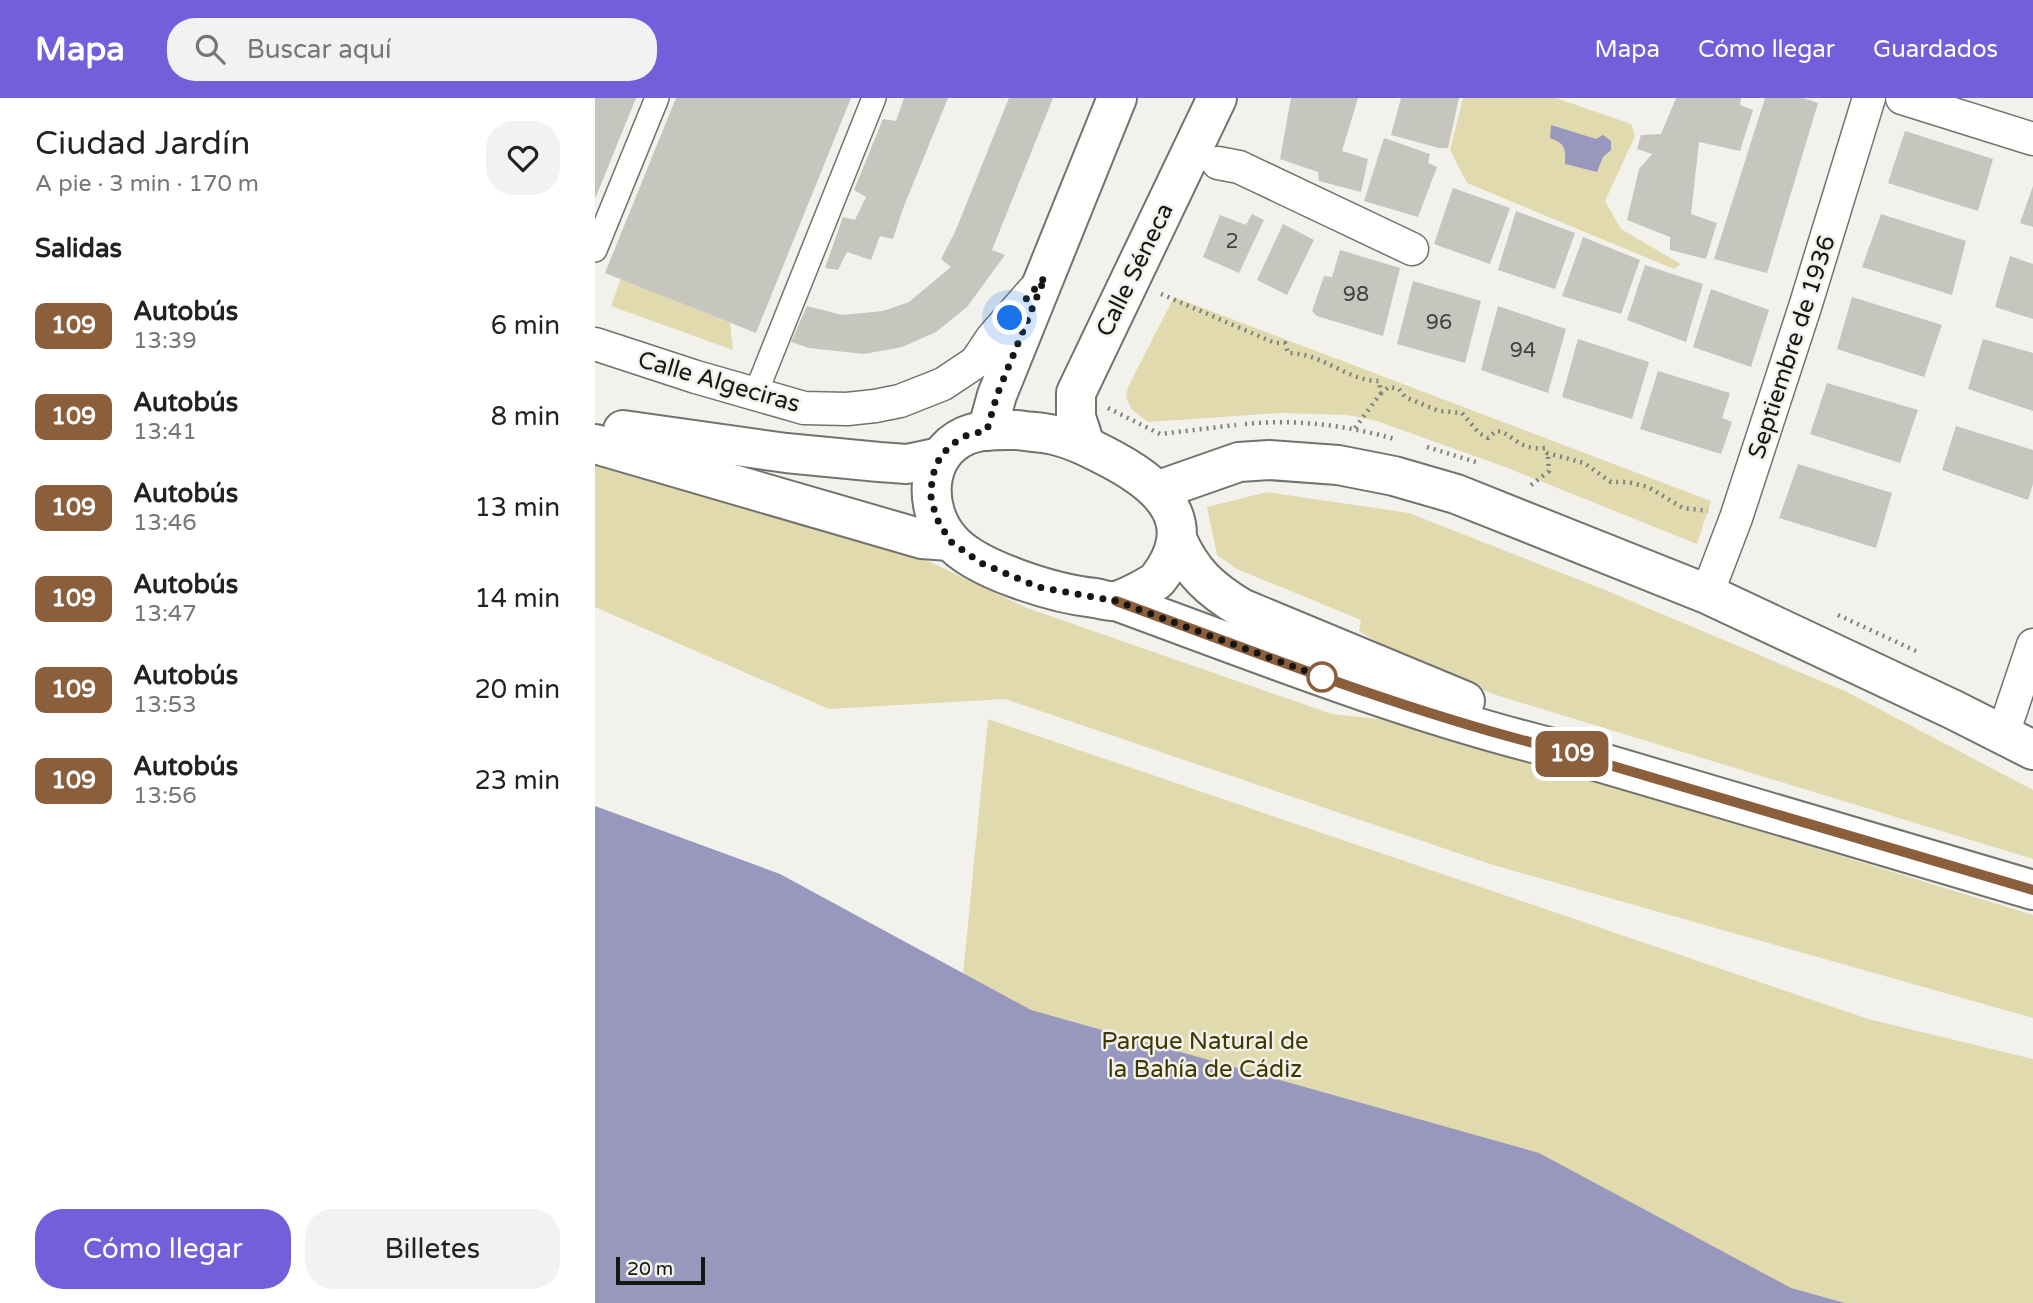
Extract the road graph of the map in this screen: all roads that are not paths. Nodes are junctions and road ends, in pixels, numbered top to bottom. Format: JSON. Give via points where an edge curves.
{"nodes":[{"id":1,"x":657,"y":98,"type":"edge"},
{"id":2,"x":874,"y":98,"type":"edge"},
{"id":3,"x":1117,"y":98,"type":"edge"},
{"id":4,"x":1217,"y":98,"type":"edge"},
{"id":5,"x":1869,"y":98,"type":"edge"},
{"id":6,"x":1902,"y":98,"type":"edge"},
{"id":7,"x":2031,"y":131,"type":"edge"},
{"id":8,"x":1218,"y":163,"type":"dead end"},
{"id":9,"x":1412,"y":249,"type":"dead end"},
{"id":10,"x":595,"y":250,"type":"edge"},
{"id":11,"x":1045,"y":277,"type":"junction"},
{"id":12,"x":595,"y":344,"type":"edge"},
{"id":13,"x":755,"y":395,"type":"junction"},
{"id":14,"x":595,"y":424,"type":"edge"},
{"id":15,"x":987,"y":430,"type":"junction"},
{"id":16,"x":595,"y":444,"type":"edge"},
{"id":17,"x":1085,"y":445,"type":"junction"},
{"id":18,"x":940,"y":457,"type":"junction"},
{"id":19,"x":1159,"y":490,"type":"junction"},
{"id":20,"x":1177,"y":539,"type":"junction"},
{"id":21,"x":950,"y":541,"type":"junction"},
{"id":22,"x":1707,"y":594,"type":"junction"},
{"id":23,"x":1116,"y":601,"type":"junction"},
{"id":24,"x":2033,"y":645,"type":"edge"},
{"id":25,"x":2018,"y":742,"type":"edge"},
{"id":26,"x":1545,"y":746,"type":"junction"},
{"id":27,"x":2033,"y":890,"type":"edge"}],
"edges":[{"from":1,"to":10,"type":"street"},
{"from":2,"to":13,"type":"street"},
{"from":3,"to":11,"type":"main road"},
{"from":4,"to":17,"type":"main road","name":"Calle Séneca","via":[[1076,393],[1076,417]]},
{"from":5,"to":22,"type":"street","name":"Septiembre de 1936","via":[[1805,307]]},
{"from":6,"to":7,"type":"street"},
{"from":8,"to":9,"type":"street","via":[[1239,167]]},
{"from":11,"to":13,"type":"street","name":"Calle Algeciras","via":[[976,362],[943,384],[899,401],[847,409],[804,408]]},
{"from":11,"to":15,"type":"main road"},
{"from":12,"to":13,"type":"street","name":"Calle Algeciras"},
{"from":14,"to":18,"type":"main road","via":[[648,436],[879,463],[907,464]]},
{"from":15,"to":17,"type":"main road","via":[[1054,435]]},
{"from":15,"to":18,"type":"main road","via":[[965,436]]},
{"from":16,"to":21,"type":"main road","via":[[922,539]]},
{"from":17,"to":19,"type":"main road"},
{"from":18,"to":21,"type":"main road","via":[[932,477],[931,499]]},
{"from":19,"to":20,"type":"main road","via":[[1173,511]]},
{"from":19,"to":22,"type":"main road","via":[[1239,463],[1269,460],[1394,476],[1456,494]]},
{"from":20,"to":23,"type":"main road","via":[[1169,565],[1154,583]]},
{"from":20,"to":26,"type":"main road","via":[[1188,563],[1214,591],[1241,608],[1490,712]]},
{"from":21,"to":23,"type":"main road","via":[[981,563],[1038,587]]},
{"from":22,"to":25,"type":"main road"},
{"from":23,"to":26,"type":"main road","via":[[1322,677],[1476,729]]},
{"from":24,"to":25,"type":"street"},
{"from":26,"to":27,"type":"main road"}]}
